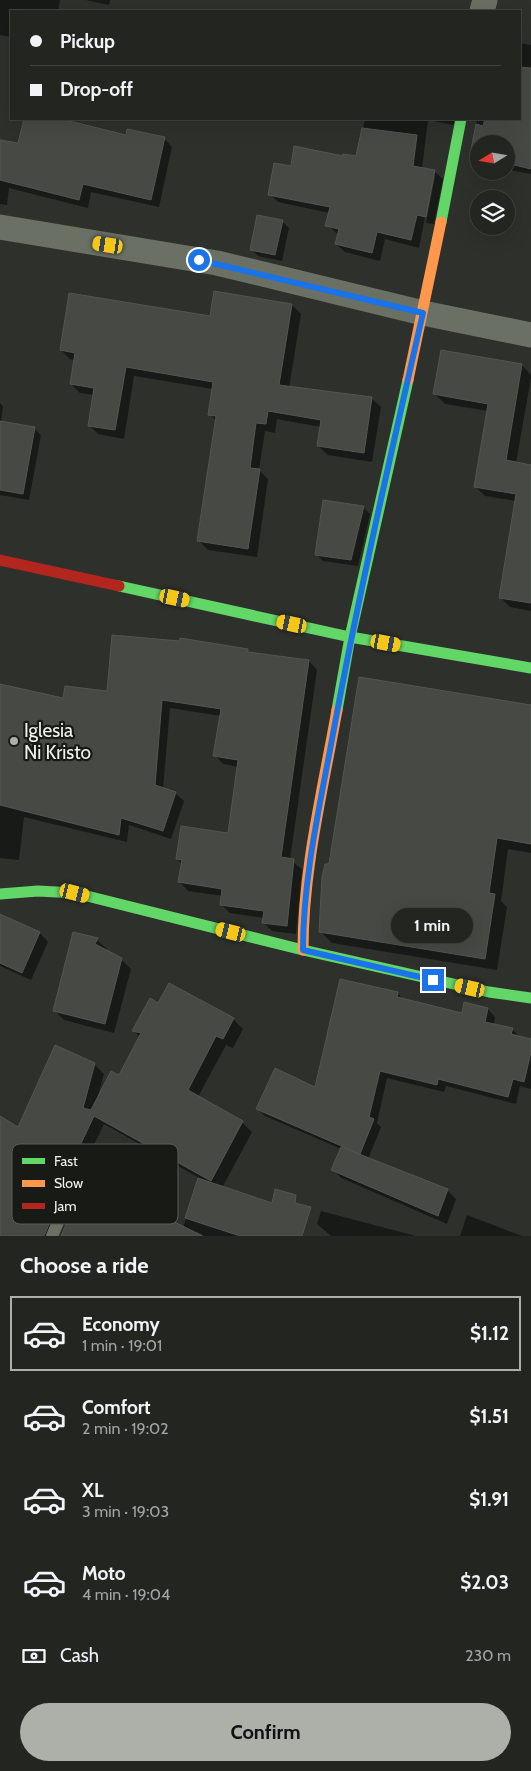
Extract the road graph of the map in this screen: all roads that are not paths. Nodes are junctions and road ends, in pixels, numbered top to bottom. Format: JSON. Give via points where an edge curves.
{"nodes":[{"id":1,"x":461,"y":120,"type":"edge"},
{"id":2,"x":0,"y":227,"type":"edge"},
{"id":3,"x":423,"y":313,"type":"junction"},
{"id":4,"x":531,"y":335,"type":"edge"},
{"id":5,"x":0,"y":560,"type":"edge"},
{"id":6,"x":350,"y":637,"type":"junction"},
{"id":7,"x":531,"y":668,"type":"edge"},
{"id":8,"x":0,"y":894,"type":"edge"},
{"id":9,"x":303,"y":950,"type":"junction"},
{"id":10,"x":531,"y":998,"type":"edge"},
{"id":11,"x":57,"y":1224,"type":"edge"},
{"id":12,"x":52,"y":1236,"type":"edge"}],
"edges":[{"from":1,"to":3,"type":"street"},
{"from":2,"to":3,"type":"street","via":[[217,263]]},
{"from":3,"to":4,"type":"street"},
{"from":3,"to":6,"type":"street"},
{"from":5,"to":6,"type":"street"},
{"from":6,"to":7,"type":"street"},
{"from":6,"to":9,"type":"street","via":[[307,875]]},
{"from":8,"to":9,"type":"street","via":[[75,893]]},
{"from":9,"to":10,"type":"street","via":[[489,992]]},
{"from":11,"to":12,"type":"lane"}]}
